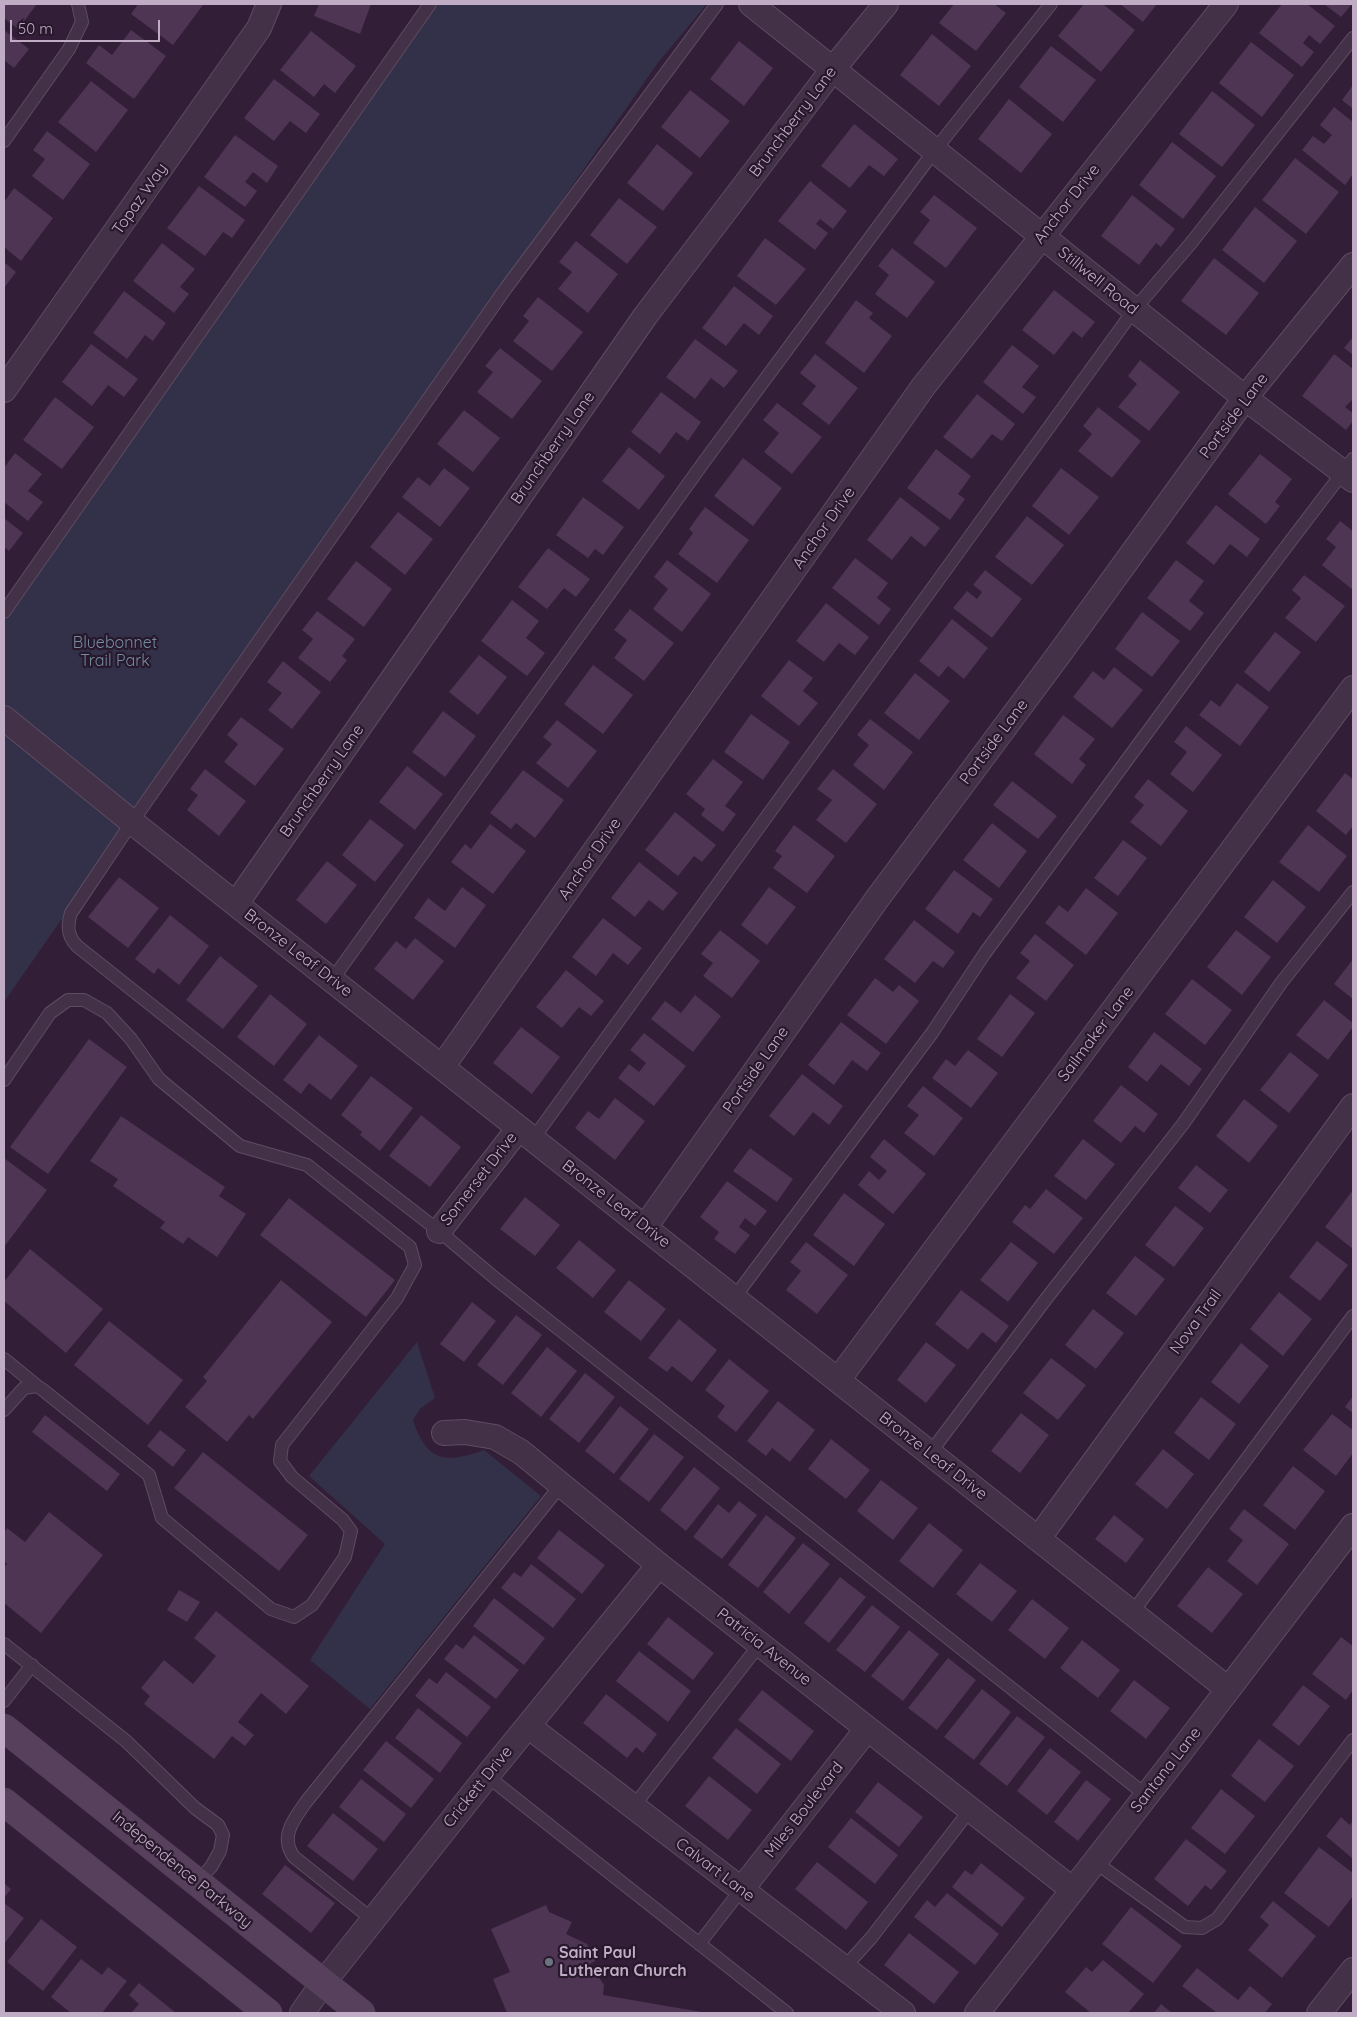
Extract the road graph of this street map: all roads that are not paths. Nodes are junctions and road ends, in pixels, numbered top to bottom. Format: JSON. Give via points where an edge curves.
{"nodes":[{"id":1,"x":78,"y":4,"type":"edge"},
{"id":2,"x":269,"y":4,"type":"edge"},
{"id":3,"x":430,"y":4,"type":"edge"},
{"id":4,"x":717,"y":4,"type":"edge"},
{"id":5,"x":751,"y":4,"type":"edge"},
{"id":6,"x":886,"y":4,"type":"edge"},
{"id":7,"x":1051,"y":4,"type":"edge"},
{"id":8,"x":1226,"y":4,"type":"edge"},
{"id":9,"x":1353,"y":38,"type":"edge"},
{"id":10,"x":833,"y":69,"type":"junction"},
{"id":11,"x":4,"y":141,"type":"edge"},
{"id":12,"x":935,"y":150,"type":"junction"},
{"id":13,"x":1042,"y":236,"type":"junction"},
{"id":14,"x":1353,"y":265,"type":"edge"},
{"id":15,"x":1134,"y":310,"type":"junction"},
{"id":16,"x":4,"y":390,"type":"edge"},
{"id":17,"x":1245,"y":398,"type":"junction"},
{"id":18,"x":1350,"y":471,"type":"edge"},
{"id":19,"x":4,"y":612,"type":"edge"},
{"id":20,"x":1353,"y":688,"type":"edge"},
{"id":21,"x":4,"y":718,"type":"edge"},
{"id":22,"x":132,"y":822,"type":"junction"},
{"id":23,"x":1353,"y":892,"type":"edge"},
{"id":24,"x":236,"y":904,"type":"junction"},
{"id":25,"x":332,"y":980,"type":"junction"},
{"id":26,"x":442,"y":1067,"type":"junction"},
{"id":27,"x":4,"y":1080,"type":"edge"},
{"id":28,"x":1353,"y":1106,"type":"edge"},
{"id":29,"x":526,"y":1134,"type":"junction"},
{"id":30,"x":645,"y":1227,"type":"junction"},
{"id":31,"x":439,"y":1231,"type":"junction"},
{"id":32,"x":734,"y":1298,"type":"junction"},
{"id":33,"x":1353,"y":1316,"type":"edge"},
{"id":34,"x":4,"y":1359,"type":"edge"},
{"id":35,"x":838,"y":1380,"type":"junction"},
{"id":36,"x":37,"y":1386,"type":"junction"},
{"id":37,"x":4,"y":1410,"type":"edge"},
{"id":38,"x":444,"y":1433,"type":"dead end"},
{"id":39,"x":930,"y":1453,"type":"junction"},
{"id":40,"x":561,"y":1485,"type":"junction"},
{"id":41,"x":1353,"y":1526,"type":"edge"},
{"id":42,"x":1038,"y":1538,"type":"junction"},
{"id":43,"x":659,"y":1565,"type":"junction"},
{"id":44,"x":1132,"y":1613,"type":"junction"},
{"id":45,"x":4,"y":1644,"type":"edge"},
{"id":46,"x":760,"y":1644,"type":"junction"},
{"id":47,"x":32,"y":1665,"type":"junction"},
{"id":48,"x":1228,"y":1689,"type":"junction"},
{"id":49,"x":4,"y":1701,"type":"edge"},
{"id":50,"x":528,"y":1726,"type":"junction"},
{"id":51,"x":4,"y":1728,"type":"edge"},
{"id":52,"x":867,"y":1729,"type":"junction"},
{"id":53,"x":1353,"y":1740,"type":"edge"},
{"id":54,"x":487,"y":1776,"type":"junction"},
{"id":55,"x":1146,"y":1796,"type":"junction"},
{"id":56,"x":4,"y":1802,"type":"edge"},
{"id":57,"x":633,"y":1807,"type":"junction"},
{"id":58,"x":970,"y":1810,"type":"junction"},
{"id":59,"x":1095,"y":1862,"type":"junction"},
{"id":60,"x":197,"y":1882,"type":"junction"},
{"id":61,"x":741,"y":1890,"type":"junction"},
{"id":62,"x":1073,"y":1890,"type":"junction"},
{"id":63,"x":373,"y":1920,"type":"junction"},
{"id":64,"x":699,"y":1944,"type":"junction"},
{"id":65,"x":844,"y":1968,"type":"junction"},
{"id":66,"x":1353,"y":1970,"type":"edge"},
{"id":67,"x":323,"y":1983,"type":"junction"},
{"id":68,"x":1323,"y":2012,"type":"edge"},
{"id":69,"x":268,"y":2013,"type":"edge"},
{"id":70,"x":302,"y":2013,"type":"edge"},
{"id":71,"x":361,"y":2013,"type":"edge"},
{"id":72,"x":787,"y":2013,"type":"edge"},
{"id":73,"x":904,"y":2013,"type":"edge"},
{"id":74,"x":977,"y":2013,"type":"edge"}],
"edges":[{"from":1,"to":11,"type":"lane","via":[[82,22],[69,49]]},
{"from":2,"to":16,"type":"street","name":"Topaz Way","via":[[259,28]]},
{"from":3,"to":19,"type":"lane"},
{"from":4,"to":22,"type":"lane","via":[[506,288]]},
{"from":5,"to":10,"type":"street","name":"Stillwell Road"},
{"from":6,"to":10,"type":"street","name":"Brunchberry Lane"},
{"from":7,"to":12,"type":"lane"},
{"from":8,"to":13,"type":"street","name":"Anchor Drive"},
{"from":9,"to":15,"type":"lane"},
{"from":10,"to":12,"type":"street","name":"Stillwell Road"},
{"from":10,"to":24,"type":"street","name":"Brunchberry Lane","via":[[646,315]]},
{"from":12,"to":13,"type":"street","name":"Stillwell Road"},
{"from":12,"to":25,"type":"lane","via":[[706,459]]},
{"from":13,"to":15,"type":"street","name":"Stillwell Road"},
{"from":13,"to":26,"type":"street","name":"Anchor Drive","via":[[923,387]]},
{"from":14,"to":17,"type":"street","name":"Portside Lane"},
{"from":15,"to":17,"type":"street","name":"Stillwell Road"},
{"from":15,"to":29,"type":"lane"},
{"from":17,"to":18,"type":"street","name":"Stillwell Road"},
{"from":17,"to":30,"type":"street","name":"Portside Lane","via":[[877,900]]},
{"from":18,"to":32,"type":"lane","via":[[1213,643],[985,953],[932,1033]]},
{"from":20,"to":35,"type":"street","name":"Sailmaker Lane"},
{"from":21,"to":22,"type":"street","name":"Bronze Leaf Drive"},
{"from":22,"to":24,"type":"street","name":"Bronze Leaf Drive"},
{"from":22,"to":31,"type":"lane","via":[[71,913],[68,929],[72,941]]},
{"from":23,"to":39,"type":"lane","via":[[1281,983],[1183,1124]]},
{"from":24,"to":25,"type":"street","name":"Bronze Leaf Drive"},
{"from":25,"to":26,"type":"street","name":"Bronze Leaf Drive"},
{"from":26,"to":29,"type":"street","name":"Bronze Leaf Drive"},
{"from":27,"to":36,"type":"lane","via":[[50,1013],[68,1000],[84,1000],[107,1013],[131,1039],[159,1079],[240,1146],[307,1165],[410,1247],[415,1266],[397,1298],[282,1445],[280,1461],[292,1477],[352,1531],[345,1557],[312,1605],[294,1617],[271,1609],[162,1518],[149,1475]]},
{"from":28,"to":42,"type":"street","name":"Nova Trail"},
{"from":29,"to":30,"type":"street","name":"Bronze Leaf Drive"},
{"from":29,"to":31,"type":"street","name":"Somerset Drive"},
{"from":30,"to":32,"type":"street","name":"Bronze Leaf Drive"},
{"from":31,"to":55,"type":"lane"},
{"from":32,"to":35,"type":"street","name":"Bronze Leaf Drive"},
{"from":33,"to":44,"type":"lane"},
{"from":34,"to":36,"type":"lane"},
{"from":35,"to":39,"type":"street","name":"Bronze Leaf Drive"},
{"from":36,"to":37,"type":"lane","via":[[24,1388]]},
{"from":38,"to":40,"type":"street","name":"Patricia Avenue","via":[[495,1436],[521,1452]]},
{"from":39,"to":42,"type":"street","name":"Bronze Leaf Drive"},
{"from":40,"to":43,"type":"street","name":"Patricia Avenue"},
{"from":40,"to":63,"type":"lane","via":[[306,1802],[289,1830],[287,1843],[294,1857]]},
{"from":41,"to":48,"type":"street","name":"Santana Lane"},
{"from":42,"to":44,"type":"street","name":"Bronze Leaf Drive"},
{"from":43,"to":46,"type":"street","name":"Patricia Avenue"},
{"from":43,"to":50,"type":"street","name":"Crickett Drive"},
{"from":44,"to":48,"type":"street","name":"Bronze Leaf Drive"},
{"from":45,"to":47,"type":"lane"},
{"from":46,"to":52,"type":"street","name":"Patricia Avenue"},
{"from":46,"to":57,"type":"lane"},
{"from":47,"to":49,"type":"lane"},
{"from":47,"to":60,"type":"lane","via":[[126,1741],[195,1808],[218,1825],[223,1835],[220,1851]]},
{"from":48,"to":55,"type":"street","name":"Santana Lane"},
{"from":50,"to":54,"type":"street","name":"Crickett Drive"},
{"from":50,"to":57,"type":"street","name":"Calvart Lane"},
{"from":51,"to":60,"type":"main road","name":"Independence Parkway"},
{"from":52,"to":58,"type":"street","name":"Patricia Avenue"},
{"from":52,"to":61,"type":"street","name":"Miles Boulevard"},
{"from":53,"to":59,"type":"lane","via":[[1217,1918],[1202,1928],[1185,1927]]},
{"from":54,"to":63,"type":"street","name":"Crickett Drive"},
{"from":54,"to":64,"type":"lane"},
{"from":55,"to":59,"type":"street","name":"Santana Lane"},
{"from":56,"to":69,"type":"main road"},
{"from":57,"to":61,"type":"street","name":"Calvart Lane"},
{"from":58,"to":62,"type":"street","name":"Patricia Avenue"},
{"from":58,"to":65,"type":"lane"},
{"from":59,"to":62,"type":"street","name":"Santana Lane"},
{"from":60,"to":67,"type":"main road","name":"Independence Parkway"},
{"from":61,"to":64,"type":"lane"},
{"from":61,"to":65,"type":"street","name":"Calvart Lane"},
{"from":62,"to":74,"type":"street","name":"Santana Lane"},
{"from":63,"to":67,"type":"street","name":"Crickett Drive"},
{"from":64,"to":72,"type":"lane"},
{"from":65,"to":73,"type":"street","name":"Calvart Lane"},
{"from":66,"to":68,"type":"street"},
{"from":67,"to":70,"type":"street","name":"Crickett Drive"},
{"from":67,"to":71,"type":"main road","name":"Independence Parkway"}]}
